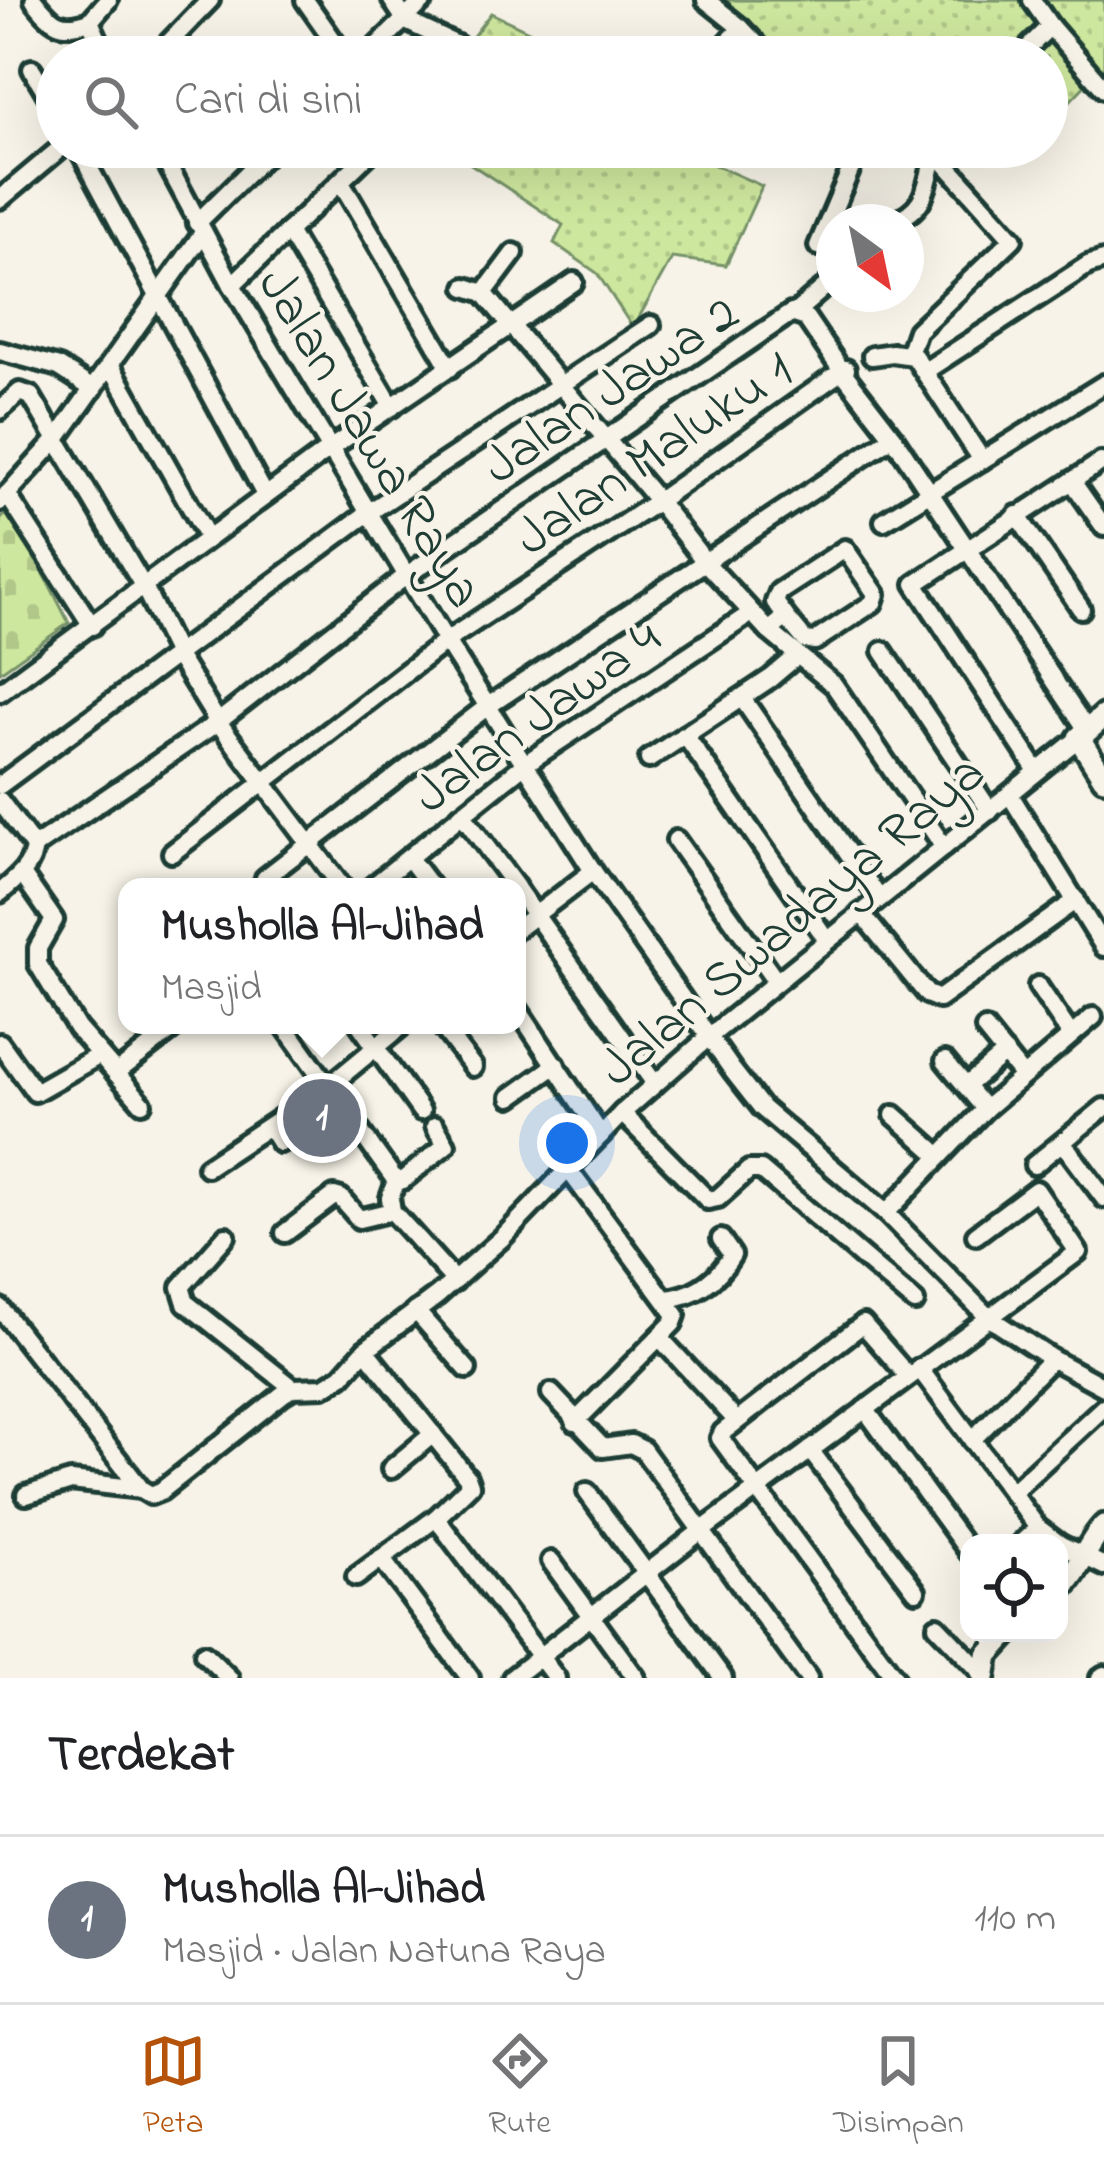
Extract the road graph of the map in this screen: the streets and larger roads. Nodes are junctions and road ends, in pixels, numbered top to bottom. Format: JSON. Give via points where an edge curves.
{"nodes":[{"id":1,"x":34,"y":0,"type":"edge"},
{"id":2,"x":210,"y":0,"type":"edge"},
{"id":3,"x":305,"y":0,"type":"edge"},
{"id":4,"x":392,"y":0,"type":"edge"},
{"id":5,"x":424,"y":0,"type":"edge"},
{"id":6,"x":706,"y":0,"type":"edge"},
{"id":7,"x":1032,"y":0,"type":"edge"},
{"id":8,"x":97,"y":7,"type":"edge"},
{"id":9,"x":406,"y":21,"type":"junction"},
{"id":10,"x":1050,"y":26,"type":"junction"},
{"id":11,"x":741,"y":28,"type":"junction"},
{"id":12,"x":175,"y":36,"type":"edge"},
{"id":13,"x":331,"y":36,"type":"edge"},
{"id":14,"x":389,"y":36,"type":"edge"},
{"id":15,"x":438,"y":36,"type":"edge"},
{"id":16,"x":734,"y":36,"type":"edge"},
{"id":17,"x":749,"y":36,"type":"edge"},
{"id":18,"x":1040,"y":36,"type":"edge"},
{"id":19,"x":1059,"y":36,"type":"edge"},
{"id":20,"x":1068,"y":47,"type":"edge"},
{"id":21,"x":32,"y":69,"type":"dead end"},
{"id":22,"x":36,"y":76,"type":"edge"},
{"id":23,"x":1104,"y":89,"type":"edge"},
{"id":24,"x":37,"y":168,"type":"edge"},
{"id":25,"x":88,"y":168,"type":"edge"},
{"id":26,"x":171,"y":168,"type":"edge"},
{"id":27,"x":255,"y":168,"type":"edge"},
{"id":28,"x":354,"y":168,"type":"edge"},
{"id":29,"x":851,"y":168,"type":"edge"},
{"id":30,"x":931,"y":168,"type":"edge"},
{"id":31,"x":952,"y":168,"type":"edge"},
{"id":32,"x":340,"y":182,"type":"junction"},
{"id":33,"x":0,"y":200,"type":"edge"},
{"id":34,"x":836,"y":204,"type":"edge"},
{"id":35,"x":920,"y":204,"type":"edge"},
{"id":36,"x":200,"y":228,"type":"junction"},
{"id":37,"x":288,"y":231,"type":"junction"},
{"id":38,"x":514,"y":253,"type":"dead end"},
{"id":39,"x":1104,"y":260,"type":"edge"},
{"id":40,"x":574,"y":282,"type":"dead end"},
{"id":41,"x":232,"y":285,"type":"junction"},
{"id":42,"x":466,"y":287,"type":"dead end"},
{"id":43,"x":484,"y":293,"type":"junction"},
{"id":44,"x":816,"y":295,"type":"edge"},
{"id":45,"x":158,"y":299,"type":"junction"},
{"id":46,"x":796,"y":312,"type":"junction"},
{"id":47,"x":651,"y":325,"type":"dead end"},
{"id":48,"x":509,"y":327,"type":"junction"},
{"id":49,"x":0,"y":352,"type":"edge"},
{"id":50,"x":909,"y":354,"type":"junction"},
{"id":51,"x":872,"y":356,"type":"dead end"},
{"id":52,"x":110,"y":366,"type":"junction"},
{"id":53,"x":450,"y":368,"type":"junction"},
{"id":54,"x":844,"y":370,"type":"junction"},
{"id":55,"x":925,"y":370,"type":"junction"},
{"id":56,"x":1104,"y":384,"type":"edge"},
{"id":57,"x":560,"y":386,"type":"junction"},
{"id":58,"x":93,"y":389,"type":"junction"},
{"id":59,"x":392,"y":407,"type":"junction"},
{"id":60,"x":0,"y":410,"type":"edge"},
{"id":61,"x":893,"y":437,"type":"junction"},
{"id":62,"x":58,"y":439,"type":"junction"},
{"id":63,"x":607,"y":442,"type":"junction"},
{"id":64,"x":328,"y":450,"type":"junction"},
{"id":65,"x":982,"y":460,"type":"junction"},
{"id":66,"x":1100,"y":462,"type":"dead end"},
{"id":67,"x":1072,"y":481,"type":"junction"},
{"id":68,"x":928,"y":494,"type":"junction"},
{"id":69,"x":265,"y":495,"type":"junction"},
{"id":70,"x":4,"y":498,"type":"edge"},
{"id":71,"x":658,"y":501,"type":"junction"},
{"id":72,"x":368,"y":513,"type":"junction"},
{"id":73,"x":1017,"y":515,"type":"junction"},
{"id":74,"x":884,"y":520,"type":"dead end"},
{"id":75,"x":1104,"y":527,"type":"edge"},
{"id":76,"x":208,"y":538,"type":"junction"},
{"id":77,"x":966,"y":548,"type":"junction"},
{"id":78,"x":706,"y":563,"type":"junction"},
{"id":79,"x":403,"y":579,"type":"junction"},
{"id":80,"x":145,"y":589,"type":"junction"},
{"id":81,"x":1081,"y":609,"type":"dead end"},
{"id":82,"x":751,"y":614,"type":"junction"},
{"id":83,"x":786,"y":617,"type":"junction"},
{"id":84,"x":92,"y":626,"type":"junction"},
{"id":85,"x":769,"y":632,"type":"junction"},
{"id":86,"x":446,"y":640,"type":"junction"},
{"id":87,"x":883,"y":651,"type":"dead end"},
{"id":88,"x":797,"y":656,"type":"junction"},
{"id":89,"x":178,"y":657,"type":"junction"},
{"id":90,"x":0,"y":692,"type":"edge"},
{"id":91,"x":742,"y":698,"type":"junction"},
{"id":92,"x":488,"y":706,"type":"junction"},
{"id":93,"x":218,"y":722,"type":"junction"},
{"id":94,"x":1090,"y":728,"type":"edge"},
{"id":95,"x":685,"y":735,"type":"junction"},
{"id":96,"x":649,"y":759,"type":"dead end"},
{"id":97,"x":525,"y":764,"type":"junction"},
{"id":98,"x":1037,"y":771,"type":"junction"},
{"id":99,"x":1104,"y":778,"type":"edge"},
{"id":100,"x":262,"y":784,"type":"junction"},
{"id":101,"x":0,"y":785,"type":"edge"},
{"id":102,"x":1010,"y":795,"type":"junction"},
{"id":103,"x":0,"y":801,"type":"edge"},
{"id":104,"x":987,"y":806,"type":"junction"},
{"id":105,"x":463,"y":814,"type":"junction"},
{"id":106,"x":676,"y":840,"type":"dead end"},
{"id":107,"x":39,"y":844,"type":"junction"},
{"id":108,"x":313,"y":844,"type":"junction"},
{"id":109,"x":944,"y":847,"type":"junction"},
{"id":110,"x":172,"y":853,"type":"dead end"},
{"id":111,"x":410,"y":858,"type":"junction"},
{"id":112,"x":593,"y":871,"type":"junction"},
{"id":113,"x":22,"y":874,"type":"junction"},
{"id":114,"x":271,"y":878,"type":"edge"},
{"id":115,"x":336,"y":878,"type":"edge"},
{"id":116,"x":384,"y":878,"type":"edge"},
{"id":117,"x":424,"y":878,"type":"edge"},
{"id":118,"x":509,"y":878,"type":"edge"},
{"id":119,"x":875,"y":892,"type":"junction"},
{"id":120,"x":0,"y":893,"type":"edge"},
{"id":121,"x":1076,"y":900,"type":"junction"},
{"id":122,"x":526,"y":902,"type":"edge"},
{"id":123,"x":862,"y":913,"type":"junction"},
{"id":124,"x":535,"y":914,"type":"junction"},
{"id":125,"x":526,"y":922,"type":"edge"},
{"id":126,"x":824,"y":935,"type":"junction"},
{"id":127,"x":1104,"y":947,"type":"edge"},
{"id":128,"x":771,"y":975,"type":"junction"},
{"id":129,"x":1038,"y":986,"type":"dead end"},
{"id":130,"x":1093,"y":1017,"type":"dead end"},
{"id":131,"x":526,"y":1021,"type":"edge"},
{"id":132,"x":985,"y":1029,"type":"dead end"},
{"id":133,"x":166,"y":1034,"type":"edge"},
{"id":134,"x":290,"y":1034,"type":"edge"},
{"id":135,"x":367,"y":1034,"type":"edge"},
{"id":136,"x":392,"y":1034,"type":"edge"},
{"id":137,"x":448,"y":1034,"type":"edge"},
{"id":138,"x":711,"y":1035,"type":"junction"},
{"id":139,"x":1071,"y":1035,"type":"junction"},
{"id":140,"x":0,"y":1043,"type":"edge"},
{"id":141,"x":376,"y":1047,"type":"junction"},
{"id":142,"x":1005,"y":1053,"type":"junction"},
{"id":143,"x":98,"y":1056,"type":"junction"},
{"id":144,"x":945,"y":1061,"type":"dead end"},
{"id":145,"x":556,"y":1065,"type":"junction"},
{"id":146,"x":473,"y":1067,"type":"dead end"},
{"id":147,"x":116,"y":1073,"type":"junction"},
{"id":148,"x":1022,"y":1075,"type":"junction"},
{"id":149,"x":655,"y":1084,"type":"junction"},
{"id":150,"x":328,"y":1086,"type":"junction"},
{"id":151,"x":966,"y":1086,"type":"junction"},
{"id":152,"x":511,"y":1097,"type":"dead end"},
{"id":153,"x":142,"y":1103,"type":"dead end"},
{"id":154,"x":985,"y":1108,"type":"junction"},
{"id":155,"x":1104,"y":1108,"type":"edge"},
{"id":156,"x":422,"y":1111,"type":"dead end"},
{"id":157,"x":622,"y":1113,"type":"junction"},
{"id":158,"x":894,"y":1114,"type":"dead end"},
{"id":159,"x":435,"y":1126,"type":"dead end"},
{"id":160,"x":601,"y":1135,"type":"junction"},
{"id":161,"x":1063,"y":1143,"type":"junction"},
{"id":162,"x":940,"y":1156,"type":"junction"},
{"id":163,"x":1034,"y":1166,"type":"dead end"},
{"id":164,"x":207,"y":1167,"type":"dead end"},
{"id":165,"x":568,"y":1169,"type":"junction"},
{"id":166,"x":396,"y":1181,"type":"junction"},
{"id":167,"x":1104,"y":1198,"type":"edge"},
{"id":168,"x":392,"y":1211,"type":"junction"},
{"id":169,"x":886,"y":1213,"type":"junction"},
{"id":170,"x":285,"y":1233,"type":"dead end"},
{"id":171,"x":976,"y":1235,"type":"dead end"},
{"id":172,"x":226,"y":1236,"type":"dead end"},
{"id":173,"x":722,"y":1238,"type":"dead end"},
{"id":174,"x":455,"y":1280,"type":"junction"},
{"id":175,"x":666,"y":1299,"type":"junction"},
{"id":176,"x":915,"y":1302,"type":"dead end"},
{"id":177,"x":0,"y":1308,"type":"edge"},
{"id":178,"x":416,"y":1311,"type":"junction"},
{"id":179,"x":988,"y":1317,"type":"junction"},
{"id":180,"x":659,"y":1336,"type":"junction"},
{"id":181,"x":365,"y":1350,"type":"junction"},
{"id":182,"x":1052,"y":1359,"type":"junction"},
{"id":183,"x":467,"y":1369,"type":"dead end"},
{"id":184,"x":914,"y":1372,"type":"junction"},
{"id":185,"x":1104,"y":1387,"type":"edge"},
{"id":186,"x":293,"y":1388,"type":"junction"},
{"id":187,"x":551,"y":1393,"type":"dead end"},
{"id":188,"x":1104,"y":1407,"type":"edge"},
{"id":189,"x":865,"y":1409,"type":"junction"},
{"id":190,"x":737,"y":1421,"type":"junction"},
{"id":191,"x":575,"y":1422,"type":"junction"},
{"id":192,"x":433,"y":1434,"type":"junction"},
{"id":193,"x":972,"y":1440,"type":"junction"},
{"id":194,"x":810,"y":1450,"type":"junction"},
{"id":195,"x":392,"y":1469,"type":"dead end"},
{"id":196,"x":143,"y":1491,"type":"junction"},
{"id":197,"x":587,"y":1492,"type":"dead end"},
{"id":198,"x":757,"y":1492,"type":"junction"},
{"id":199,"x":1012,"y":1492,"type":"junction"},
{"id":200,"x":26,"y":1495,"type":"dead end"},
{"id":201,"x":436,"y":1518,"type":"junction"},
{"id":202,"x":1104,"y":1526,"type":"edge"},
{"id":203,"x":1038,"y":1528,"type":"junction"},
{"id":204,"x":700,"y":1531,"type":"junction"},
{"id":205,"x":1031,"y":1534,"type":"edge"},
{"id":206,"x":1046,"y":1534,"type":"edge"},
{"id":207,"x":960,"y":1540,"type":"edge"},
{"id":208,"x":381,"y":1558,"type":"junction"},
{"id":209,"x":1093,"y":1561,"type":"edge"},
{"id":210,"x":551,"y":1562,"type":"dead end"},
{"id":211,"x":646,"y":1573,"type":"junction"},
{"id":212,"x":356,"y":1577,"type":"dead end"},
{"id":213,"x":1068,"y":1582,"type":"edge"},
{"id":214,"x":916,"y":1591,"type":"dead end"},
{"id":215,"x":589,"y":1615,"type":"junction"},
{"id":216,"x":937,"y":1626,"type":"dead end"},
{"id":217,"x":1000,"y":1642,"type":"edge"},
{"id":218,"x":204,"y":1654,"type":"dead end"},
{"id":219,"x":540,"y":1657,"type":"junction"},
{"id":220,"x":984,"y":1676,"type":"edge"},
{"id":221,"x":230,"y":1678,"type":"edge"},
{"id":222,"x":470,"y":1678,"type":"edge"},
{"id":223,"x":512,"y":1678,"type":"edge"},
{"id":224,"x":556,"y":1678,"type":"edge"},
{"id":225,"x":636,"y":1678,"type":"edge"},
{"id":226,"x":723,"y":1678,"type":"edge"},
{"id":227,"x":808,"y":1678,"type":"edge"},
{"id":228,"x":896,"y":1678,"type":"edge"}],
"edges":[{"from":1,"to":8,"type":"street","via":[[61,27]]},
{"from":2,"to":12,"type":"street"},
{"from":3,"to":13,"type":"street"},
{"from":4,"to":9,"type":"street"},
{"from":5,"to":9,"type":"street"},
{"from":6,"to":11,"type":"street"},
{"from":7,"to":10,"type":"street"},
{"from":9,"to":14,"type":"street"},
{"from":9,"to":15,"type":"street"},
{"from":10,"to":18,"type":"street"},
{"from":10,"to":19,"type":"street"},
{"from":11,"to":16,"type":"street"},
{"from":11,"to":17,"type":"street"},
{"from":20,"to":23,"type":"street"},
{"from":21,"to":22,"type":"street"},
{"from":24,"to":33,"type":"street"},
{"from":25,"to":45,"type":"street"},
{"from":26,"to":36,"type":"street","name":"Jalan Jawa Raya"},
{"from":27,"to":36,"type":"street"},
{"from":28,"to":32,"type":"street"},
{"from":29,"to":34,"type":"street"},
{"from":30,"to":35,"type":"street"},
{"from":31,"to":50,"type":"street","via":[[1013,239],[930,317]]},
{"from":32,"to":37,"type":"street"},
{"from":32,"to":53,"type":"street"},
{"from":36,"to":41,"type":"street","name":"Jalan Jawa Raya"},
{"from":36,"to":45,"type":"street"},
{"from":37,"to":41,"type":"street"},
{"from":37,"to":59,"type":"street"},
{"from":38,"to":43,"type":"street"},
{"from":39,"to":55,"type":"street"},
{"from":40,"to":48,"type":"street"},
{"from":41,"to":64,"type":"street","name":"Jalan Jawa Raya"},
{"from":42,"to":43,"type":"street"},
{"from":43,"to":48,"type":"street"},
{"from":44,"to":46,"type":"street"},
{"from":45,"to":52,"type":"street"},
{"from":45,"to":69,"type":"street"},
{"from":46,"to":54,"type":"street","name":"Jalan Jawa 2"},
{"from":46,"to":63,"type":"street","name":"Jalan Jawa 2"},
{"from":47,"to":57,"type":"street"},
{"from":48,"to":53,"type":"street"},
{"from":48,"to":57,"type":"street"},
{"from":49,"to":58,"type":"street","via":[[59,367]]},
{"from":50,"to":51,"type":"street"},
{"from":50,"to":55,"type":"street"},
{"from":52,"to":58,"type":"street"},
{"from":52,"to":76,"type":"street"},
{"from":53,"to":59,"type":"street"},
{"from":54,"to":61,"type":"street","name":"Jalan Maluku 1"},
{"from":54,"to":71,"type":"street","name":"Jalan Maluku 1"},
{"from":55,"to":65,"type":"street"},
{"from":56,"to":65,"type":"street"},
{"from":57,"to":63,"type":"street"},
{"from":57,"to":72,"type":"street"},
{"from":58,"to":62,"type":"street"},
{"from":59,"to":64,"type":"street"},
{"from":60,"to":62,"type":"street","via":[[26,393]]},
{"from":61,"to":68,"type":"street","name":"Jalan Maluku 1"},
{"from":61,"to":78,"type":"street"},
{"from":62,"to":70,"type":"street"},
{"from":62,"to":80,"type":"street"},
{"from":63,"to":71,"type":"street"},
{"from":63,"to":79,"type":"street","name":"Jalan Jawa 2"},
{"from":64,"to":69,"type":"street"},
{"from":64,"to":72,"type":"street","name":"Jalan Jawa Raya"},
{"from":65,"to":68,"type":"street"},
{"from":66,"to":67,"type":"street"},
{"from":67,"to":73,"type":"street"},
{"from":67,"to":75,"type":"street"},
{"from":68,"to":74,"type":"street"},
{"from":68,"to":77,"type":"street","name":"Jalan Maluku 1"},
{"from":69,"to":76,"type":"street"},
{"from":70,"to":84,"type":"street"},
{"from":71,"to":78,"type":"street"},
{"from":71,"to":86,"type":"street","name":"Jalan Maluku 1"},
{"from":72,"to":79,"type":"street","name":"Jalan Jawa Raya"},
{"from":72,"to":89,"type":"street"},
{"from":73,"to":77,"type":"street"},
{"from":73,"to":81,"type":"street"},
{"from":76,"to":80,"type":"street"},
{"from":77,"to":94,"type":"street","name":"Jalan Maluku 1"},
{"from":77,"to":98,"type":"street","via":[[916,584]]},
{"from":78,"to":82,"type":"street"},
{"from":78,"to":92,"type":"street"},
{"from":79,"to":86,"type":"street","name":"Jalan Jawa Raya"},
{"from":79,"to":93,"type":"street","name":"Jalan Jawa 2"},
{"from":80,"to":84,"type":"street"},
{"from":80,"to":89,"type":"street"},
{"from":82,"to":85,"type":"street"},
{"from":82,"to":97,"type":"street","name":"Jalan Jawa 4"},
{"from":83,"to":83,"type":"street","via":[[815,641],[876,593],[844,549],[779,592],[775,602]]},
{"from":83,"to":85,"type":"street"},
{"from":84,"to":90,"type":"street"},
{"from":85,"to":88,"type":"street"},
{"from":86,"to":92,"type":"street","name":"Jalan Jawa Raya"},
{"from":86,"to":100,"type":"street","name":"Jalan Maluku 1"},
{"from":87,"to":104,"type":"street"},
{"from":88,"to":91,"type":"street"},
{"from":88,"to":109,"type":"street","via":[[834,685]]},
{"from":89,"to":93,"type":"street"},
{"from":89,"to":101,"type":"street"},
{"from":91,"to":95,"type":"street"},
{"from":91,"to":119,"type":"street"},
{"from":92,"to":97,"type":"street","name":"Jalan Jawa Raya"},
{"from":92,"to":108,"type":"street"},
{"from":93,"to":100,"type":"street"},
{"from":93,"to":107,"type":"street","name":"Jalan Jawa 2"},
{"from":94,"to":98,"type":"street","name":"Jalan Swadaya Raya"},
{"from":94,"to":99,"type":"street"},
{"from":95,"to":96,"type":"street"},
{"from":95,"to":126,"type":"street"},
{"from":97,"to":105,"type":"street","name":"Jalan Jawa 4"},
{"from":97,"to":112,"type":"street","name":"Jalan Jawa Raya"},
{"from":98,"to":102,"type":"street","name":"Jalan Swadaya Raya"},
{"from":100,"to":108,"type":"street"},
{"from":100,"to":110,"type":"street","name":"Jalan Maluku 1"},
{"from":102,"to":104,"type":"street","name":"Jalan Swadaya Raya"},
{"from":102,"to":121,"type":"street"},
{"from":103,"to":107,"type":"street"},
{"from":104,"to":109,"type":"street","name":"Jalan Swadaya Raya"},
{"from":105,"to":111,"type":"street","name":"Jalan Jawa 4"},
{"from":105,"to":118,"type":"street"},
{"from":106,"to":128,"type":"street"},
{"from":107,"to":113,"type":"street"},
{"from":108,"to":114,"type":"street"},
{"from":108,"to":115,"type":"street"},
{"from":109,"to":119,"type":"street","name":"Jalan Swadaya Raya"},
{"from":111,"to":116,"type":"street","name":"Jalan Jawa 4"},
{"from":111,"to":117,"type":"street"},
{"from":112,"to":124,"type":"street"},
{"from":112,"to":138,"type":"street","name":"Jalan Jawa Raya"},
{"from":113,"to":120,"type":"street"},
{"from":113,"to":143,"type":"street","via":[[54,920],[38,964]]},
{"from":119,"to":123,"type":"street","name":"Jalan Swadaya Raya"},
{"from":121,"to":123,"type":"street","via":[[939,998],[927,994]]},
{"from":121,"to":127,"type":"street"},
{"from":122,"to":124,"type":"street"},
{"from":123,"to":126,"type":"street","name":"Jalan Swadaya Raya"},
{"from":124,"to":125,"type":"street"},
{"from":124,"to":149,"type":"street"},
{"from":126,"to":128,"type":"street","name":"Jalan Swadaya Raya"},
{"from":128,"to":138,"type":"street","name":"Jalan Swadaya Raya"},
{"from":129,"to":139,"type":"street"},
{"from":130,"to":139,"type":"street"},
{"from":131,"to":145,"type":"street"},
{"from":132,"to":142,"type":"street"},
{"from":133,"to":147,"type":"street"},
{"from":134,"to":150,"type":"street"},
{"from":135,"to":141,"type":"street"},
{"from":136,"to":141,"type":"street"},
{"from":137,"to":146,"type":"street"},
{"from":138,"to":149,"type":"street","name":"Jalan Swadaya Raya"},
{"from":138,"to":169,"type":"street","name":"Jalan Jawa Raya","via":[[762,1108]]},
{"from":139,"to":148,"type":"street"},
{"from":140,"to":143,"type":"street","via":[[34,1092]]},
{"from":141,"to":150,"type":"street"},
{"from":141,"to":156,"type":"street"},
{"from":142,"to":148,"type":"street"},
{"from":142,"to":151,"type":"street"},
{"from":143,"to":147,"type":"street"},
{"from":144,"to":151,"type":"street"},
{"from":145,"to":152,"type":"street"},
{"from":145,"to":160,"type":"street"},
{"from":147,"to":153,"type":"street"},
{"from":148,"to":154,"type":"street"},
{"from":149,"to":157,"type":"street","name":"Jalan Swadaya Raya"},
{"from":150,"to":164,"type":"street","via":[[275,1135]]},
{"from":150,"to":166,"type":"street"},
{"from":151,"to":154,"type":"street"},
{"from":154,"to":162,"type":"street"},
{"from":155,"to":161,"type":"street"},
{"from":157,"to":160,"type":"street","name":"Jalan Swadaya Raya"},
{"from":157,"to":176,"type":"street","via":[[708,1199],[761,1170]]},
{"from":158,"to":162,"type":"street"},
{"from":159,"to":166,"type":"street","via":[[446,1142]]},
{"from":160,"to":165,"type":"street","name":"Jalan Swadaya Raya"},
{"from":161,"to":163,"type":"street"},
{"from":161,"to":167,"type":"street"},
{"from":162,"to":169,"type":"street"},
{"from":165,"to":174,"type":"street","name":"Jalan Swadaya Raya"},
{"from":165,"to":175,"type":"street"},
{"from":166,"to":168,"type":"street"},
{"from":168,"to":170,"type":"street","via":[[359,1219],[336,1196]]},
{"from":168,"to":174,"type":"street"},
{"from":169,"to":179,"type":"street","name":"Jalan Jawa Raya"},
{"from":171,"to":179,"type":"street","via":[[1036,1190],[1078,1252]]},
{"from":172,"to":186,"type":"street","via":[[181,1294]]},
{"from":173,"to":175,"type":"street","via":[[732,1255],[724,1268],[696,1292]]},
{"from":174,"to":178,"type":"street","name":"Jalan Swadaya Raya"},
{"from":175,"to":180,"type":"street","via":[[676,1315]]},
{"from":177,"to":196,"type":"street"},
{"from":178,"to":181,"type":"street","name":"Jalan Swadaya Raya"},
{"from":178,"to":183,"type":"street"},
{"from":179,"to":182,"type":"street","name":"Jalan Jawa Raya"},
{"from":179,"to":184,"type":"street"},
{"from":180,"to":190,"type":"street"},
{"from":180,"to":191,"type":"street"},
{"from":181,"to":186,"type":"street","name":"Jalan Swadaya Raya","via":[[332,1383]]},
{"from":181,"to":192,"type":"street"},
{"from":182,"to":185,"type":"street","name":"Jalan Jawa Raya"},
{"from":182,"to":193,"type":"street"},
{"from":184,"to":189,"type":"street"},
{"from":184,"to":190,"type":"street","via":[[863,1324]]},
{"from":184,"to":193,"type":"street"},
{"from":186,"to":196,"type":"street","name":"Jalan Swadaya Raya","via":[[161,1491]]},
{"from":187,"to":191,"type":"street"},
{"from":188,"to":199,"type":"street"},
{"from":189,"to":194,"type":"street"},
{"from":189,"to":207,"type":"street"},
{"from":190,"to":198,"type":"street","via":[[720,1438]]},
{"from":191,"to":204,"type":"street","via":[[603,1448],[638,1445]]},
{"from":192,"to":195,"type":"street"},
{"from":192,"to":201,"type":"street","via":[[470,1485]]},
{"from":193,"to":199,"type":"street"},
{"from":194,"to":198,"type":"street"},
{"from":194,"to":214,"type":"street"},
{"from":196,"to":200,"type":"street","via":[[89,1480]]},
{"from":197,"to":211,"type":"street"},
{"from":198,"to":204,"type":"street"},
{"from":198,"to":228,"type":"street"},
{"from":199,"to":203,"type":"street"},
{"from":201,"to":208,"type":"street"},
{"from":201,"to":219,"type":"street"},
{"from":202,"to":209,"type":"street"},
{"from":203,"to":205,"type":"street"},
{"from":203,"to":206,"type":"street"},
{"from":204,"to":211,"type":"street"},
{"from":204,"to":227,"type":"street"},
{"from":208,"to":212,"type":"street"},
{"from":208,"to":222,"type":"street"},
{"from":209,"to":213,"type":"street"},
{"from":210,"to":215,"type":"street"},
{"from":211,"to":215,"type":"street"},
{"from":211,"to":226,"type":"street"},
{"from":215,"to":219,"type":"street"},
{"from":215,"to":225,"type":"street"},
{"from":216,"to":220,"type":"street"},
{"from":217,"to":220,"type":"street"},
{"from":218,"to":221,"type":"street"},
{"from":219,"to":223,"type":"street"},
{"from":219,"to":224,"type":"street"}]}
